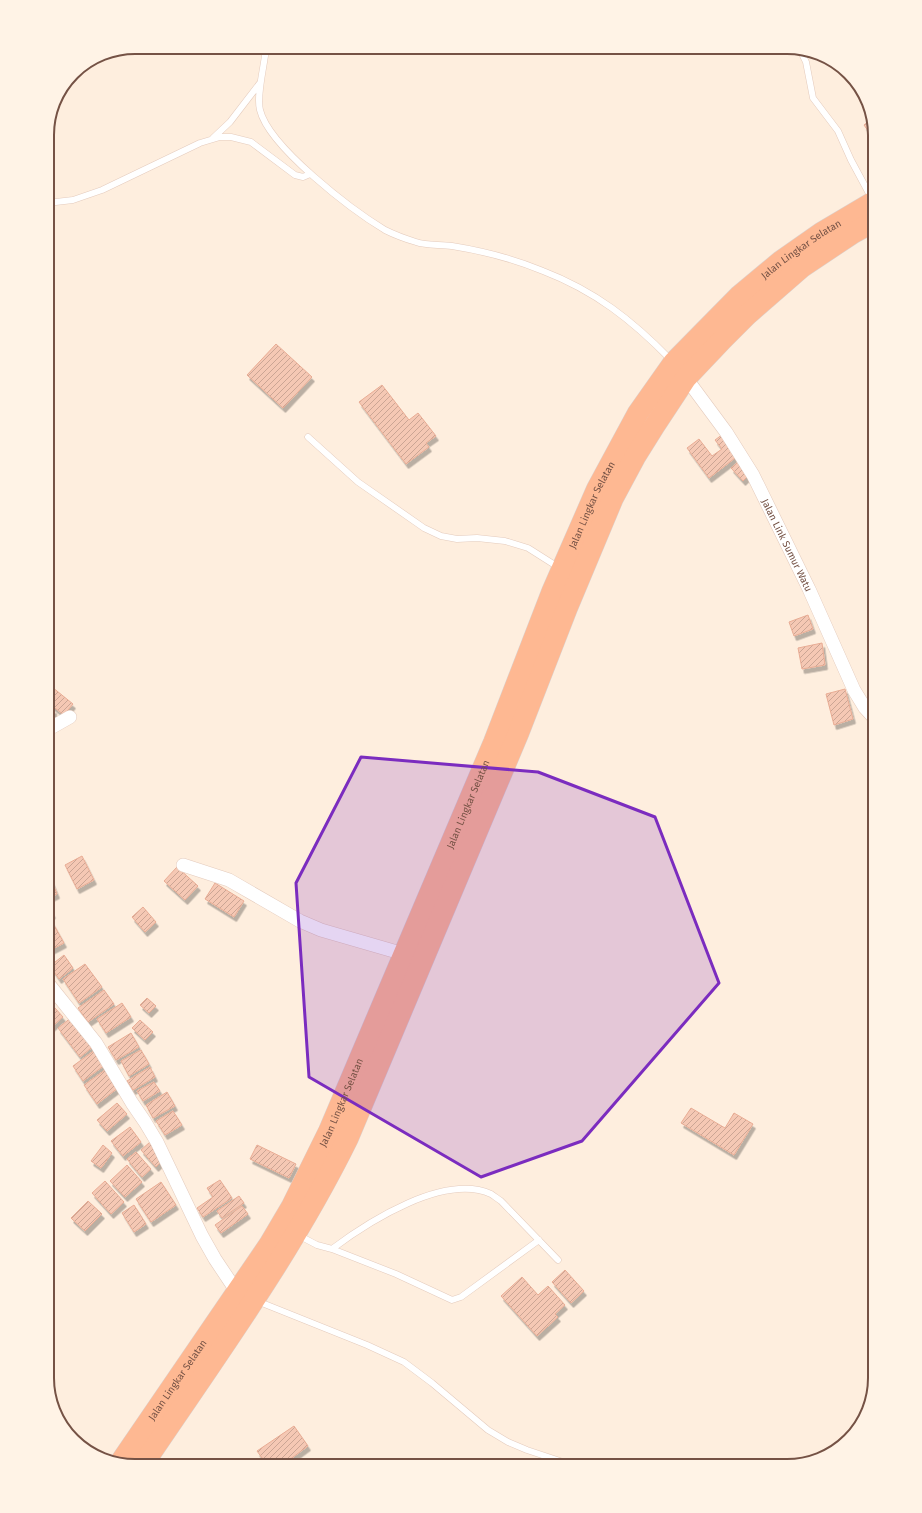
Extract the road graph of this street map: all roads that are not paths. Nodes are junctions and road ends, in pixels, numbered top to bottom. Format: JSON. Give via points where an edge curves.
{"nodes":[{"id":1,"x":265,"y":54,"type":"edge"},
{"id":2,"x":803,"y":56,"type":"edge"},
{"id":3,"x":261,"y":81,"type":"junction"},
{"id":4,"x":211,"y":140,"type":"junction"},
{"id":5,"x":310,"y":174,"type":"junction"},
{"id":6,"x":868,"y":194,"type":"edge"},
{"id":7,"x":54,"y":202,"type":"edge"},
{"id":8,"x":868,"y":211,"type":"edge"},
{"id":9,"x":680,"y":370,"type":"junction"},
{"id":10,"x":308,"y":437,"type":"dead end"},
{"id":11,"x":619,"y":468,"type":"junction"},
{"id":12,"x":562,"y":569,"type":"junction"},
{"id":13,"x":868,"y":711,"type":"edge"},
{"id":14,"x":70,"y":717,"type":"dead end"},
{"id":15,"x":54,"y":726,"type":"edge"},
{"id":16,"x":183,"y":865,"type":"dead end"},
{"id":17,"x":404,"y":954,"type":"junction"},
{"id":18,"x":54,"y":991,"type":"edge"},
{"id":19,"x":296,"y":1234,"type":"junction"},
{"id":20,"x":538,"y":1240,"type":"junction"},
{"id":21,"x":332,"y":1249,"type":"junction"},
{"id":22,"x":558,"y":1260,"type":"dead end"},
{"id":23,"x":245,"y":1296,"type":"junction"},
{"id":24,"x":193,"y":1373,"type":"junction"},
{"id":25,"x":124,"y":1458,"type":"edge"},
{"id":26,"x":146,"y":1459,"type":"edge"},
{"id":27,"x":554,"y":1459,"type":"edge"}],
"edges":[{"from":1,"to":3,"type":"lane"},
{"from":2,"to":6,"type":"lane","via":[[813,98],[838,131]]},
{"from":3,"to":4,"type":"lane","via":[[235,116]]},
{"from":3,"to":5,"type":"lane","via":[[259,109],[264,122]]},
{"from":4,"to":5,"type":"lane","via":[[231,137],[251,142],[295,175],[303,177]]},
{"from":4,"to":7,"type":"lane","via":[[102,190],[73,200]]},
{"from":5,"to":9,"type":"lane","via":[[386,230],[418,243],[452,246],[507,258],[544,271],[594,294],[632,322]]},
{"from":8,"to":9,"type":"highway","name":"Jalan Lingkar Selatan","via":[[821,233],[781,261],[739,296]]},
{"from":9,"to":11,"type":"highway","name":"Jalan Lingkar Selatan","via":[[638,413]]},
{"from":9,"to":13,"type":"street","name":"Jalan Link Sumur Watu","via":[[726,432],[753,475],[854,690]]},
{"from":10,"to":12,"type":"lane","via":[[358,482],[424,528],[441,536],[457,539],[505,541],[528,548]]},
{"from":11,"to":12,"type":"highway","name":"Jalan Lingkar Selatan","via":[[597,490]]},
{"from":11,"to":19,"type":"highway","name":"Jalan Lingkar Selatan","via":[[613,498],[518,734],[348,1138]]},
{"from":12,"to":17,"type":"highway","name":"Jalan Lingkar Selatan","via":[[494,742]]},
{"from":14,"to":15,"type":"street"},
{"from":16,"to":17,"type":"street","via":[[229,880],[300,922]]},
{"from":17,"to":23,"type":"highway","name":"Jalan Lingkar Selatan","via":[[312,1168]]},
{"from":18,"to":23,"type":"street","via":[[96,1043],[162,1152],[215,1259]]},
{"from":19,"to":21,"type":"lane"},
{"from":19,"to":23,"type":"highway","name":"Jalan Lingkar Selatan"},
{"from":20,"to":21,"type":"lane","via":[[461,1297],[452,1300],[396,1274]]},
{"from":20,"to":21,"type":"lane","via":[[505,1205],[490,1194],[461,1189],[435,1193],[386,1213]]},
{"from":20,"to":22,"type":"lane"},
{"from":23,"to":24,"type":"highway","name":"Jalan Lingkar Selatan"},
{"from":23,"to":27,"type":"lane","via":[[404,1362],[488,1430],[508,1442]]},
{"from":24,"to":25,"type":"highway","name":"Jalan Lingkar Selatan"},
{"from":24,"to":26,"type":"highway","name":"Jalan Lingkar Selatan"}]}
